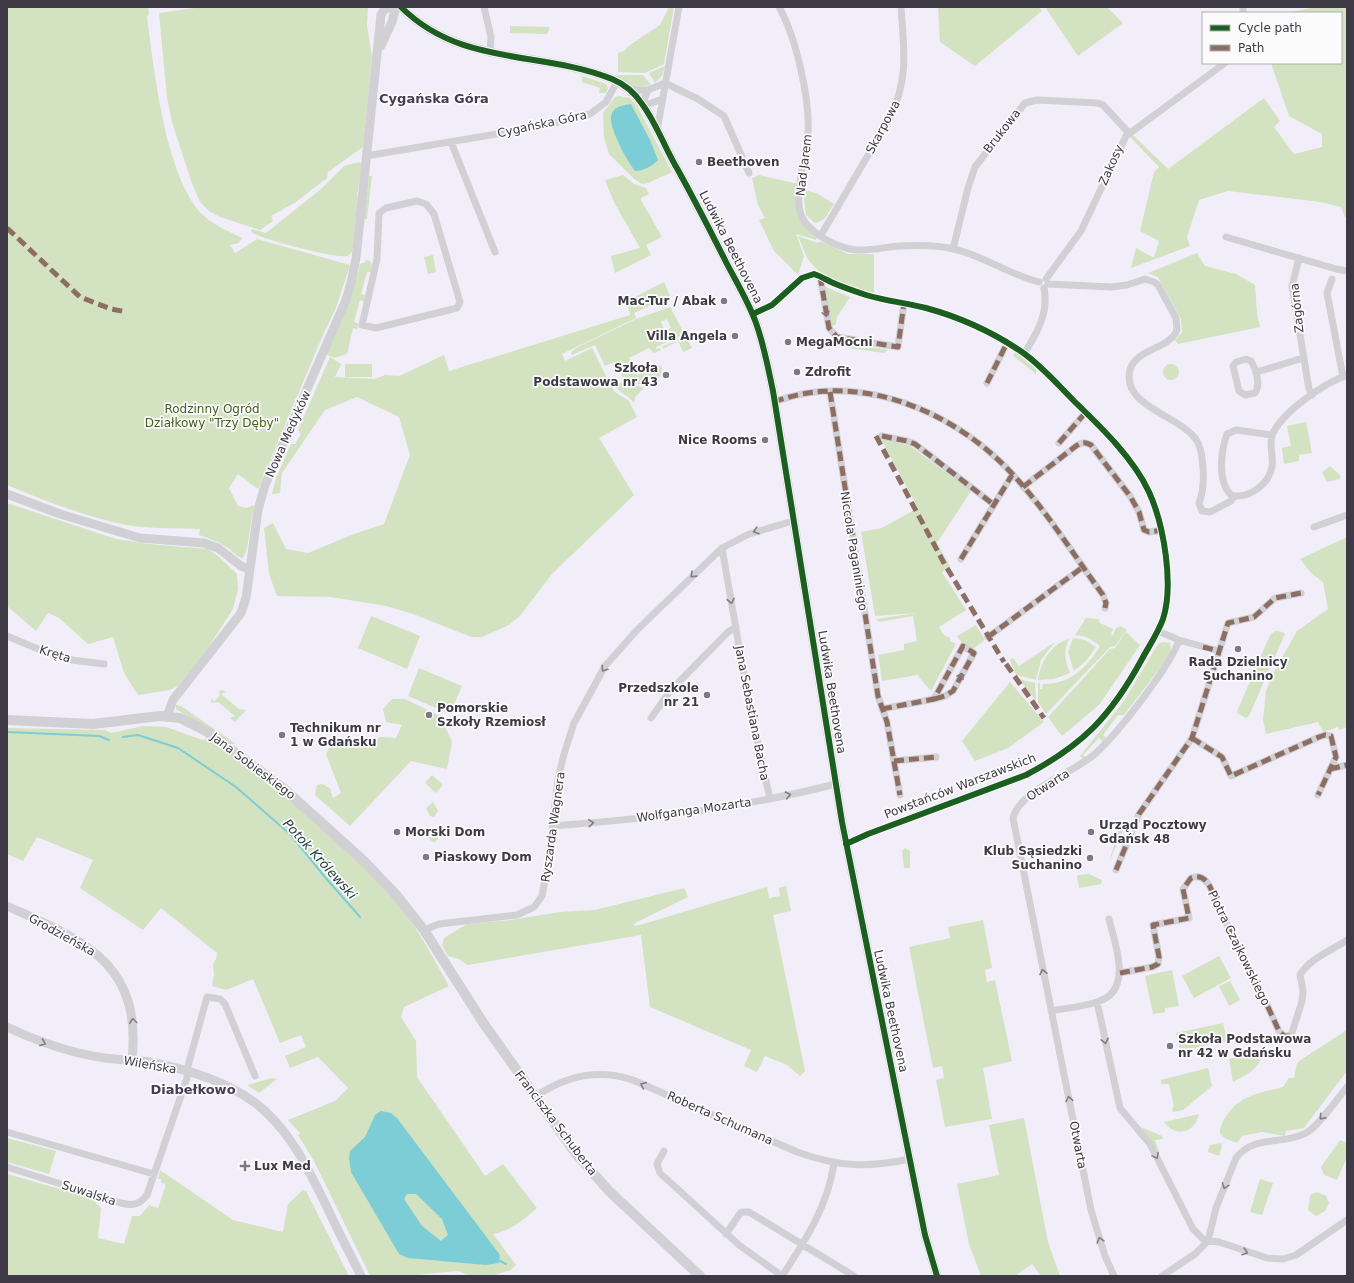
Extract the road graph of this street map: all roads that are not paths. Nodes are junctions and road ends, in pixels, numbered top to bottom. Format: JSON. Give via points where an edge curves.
{"nodes":[{"id":1,"x":390,"y":7,"type":"edge"},
{"id":2,"x":396,"y":7,"type":"edge"},
{"id":3,"x":401,"y":7,"type":"edge"},
{"id":4,"x":484,"y":7,"type":"edge"},
{"id":5,"x":679,"y":7,"type":"edge"},
{"id":6,"x":779,"y":7,"type":"edge"},
{"id":7,"x":901,"y":7,"type":"edge"},
{"id":8,"x":379,"y":51,"type":"junction"},
{"id":9,"x":490,"y":53,"type":"junction"},
{"id":10,"x":1223,"y":64,"type":"edge"},
{"id":11,"x":617,"y":82,"type":"junction"},
{"id":12,"x":665,"y":83,"type":"junction"},
{"id":13,"x":629,"y":90,"type":"junction"},
{"id":14,"x":648,"y":90,"type":"junction"},
{"id":15,"x":662,"y":99,"type":"junction"},
{"id":16,"x":642,"y":104,"type":"junction"},
{"id":17,"x":657,"y":131,"type":"junction"},
{"id":18,"x":1129,"y":133,"type":"junction"},
{"id":19,"x":451,"y":142,"type":"junction"},
{"id":20,"x":366,"y":156,"type":"junction"},
{"id":21,"x":749,"y":173,"type":"dead end"},
{"id":22,"x":821,"y":235,"type":"junction"},
{"id":23,"x":1226,"y":237,"type":"dead end"},
{"id":24,"x":953,"y":249,"type":"junction"},
{"id":25,"x":495,"y":252,"type":"dead end"},
{"id":26,"x":1298,"y":258,"type":"junction"},
{"id":27,"x":1347,"y":271,"type":"edge"},
{"id":28,"x":820,"y":276,"type":"junction"},
{"id":29,"x":1332,"y":279,"type":"dead end"},
{"id":30,"x":1044,"y":284,"type":"junction"},
{"id":31,"x":904,"y":303,"type":"junction"},
{"id":32,"x":753,"y":314,"type":"junction"},
{"id":33,"x":362,"y":325,"type":"joint"},
{"id":34,"x":1007,"y":343,"type":"junction"},
{"id":35,"x":1024,"y":354,"type":"junction"},
{"id":36,"x":1303,"y":358,"type":"junction"},
{"id":37,"x":1257,"y":372,"type":"junction"},
{"id":38,"x":1345,"y":376,"type":"edge"},
{"id":39,"x":987,"y":383,"type":"dead end"},
{"id":40,"x":830,"y":392,"type":"junction"},
{"id":41,"x":1312,"y":395,"type":"junction"},
{"id":42,"x":774,"y":402,"type":"junction"},
{"id":43,"x":1086,"y":412,"type":"junction"},
{"id":44,"x":1272,"y":435,"type":"junction"},
{"id":45,"x":882,"y":436,"type":"dead end"},
{"id":46,"x":1059,"y":443,"type":"dead end"},
{"id":47,"x":1012,"y":475,"type":"junction"},
{"id":48,"x":1022,"y":487,"type":"junction"},
{"id":49,"x":7,"y":494,"type":"edge"},
{"id":50,"x":1234,"y":496,"type":"junction"},
{"id":51,"x":994,"y":504,"type":"junction"},
{"id":52,"x":1347,"y":515,"type":"edge"},
{"id":53,"x":793,"y":521,"type":"junction"},
{"id":54,"x":1314,"y":527,"type":"dead end"},
{"id":55,"x":1162,"y":530,"type":"junction"},
{"id":56,"x":722,"y":548,"type":"junction"},
{"id":57,"x":961,"y":559,"type":"dead end"},
{"id":58,"x":1083,"y":568,"type":"junction"},
{"id":59,"x":249,"y":569,"type":"junction"},
{"id":60,"x":1301,"y":592,"type":"dead end"},
{"id":61,"x":1105,"y":608,"type":"dead end"},
{"id":62,"x":736,"y":627,"type":"junction"},
{"id":63,"x":1158,"y":631,"type":"junction"},
{"id":64,"x":7,"y":636,"type":"edge"},
{"id":65,"x":988,"y":637,"type":"dead end"},
{"id":66,"x":1179,"y":640,"type":"junction"},
{"id":67,"x":1219,"y":651,"type":"junction"},
{"id":68,"x":104,"y":664,"type":"dead end"},
{"id":69,"x":934,"y":699,"type":"junction"},
{"id":70,"x":882,"y":709,"type":"junction"},
{"id":71,"x":167,"y":716,"type":"junction"},
{"id":72,"x":651,"y":718,"type":"dead end"},
{"id":73,"x":7,"y":720,"type":"edge"},
{"id":74,"x":1192,"y":738,"type":"junction"},
{"id":75,"x":936,"y":757,"type":"dead end"},
{"id":76,"x":894,"y":761,"type":"junction"},
{"id":77,"x":1347,"y":765,"type":"edge"},
{"id":78,"x":1330,"y":769,"type":"junction"},
{"id":79,"x":836,"y":784,"type":"junction"},
{"id":80,"x":900,"y":795,"type":"dead end"},
{"id":81,"x":1318,"y":795,"type":"dead end"},
{"id":82,"x":770,"y":799,"type":"junction"},
{"id":83,"x":552,"y":826,"type":"junction"},
{"id":84,"x":846,"y":844,"type":"junction"},
{"id":85,"x":1116,"y":870,"type":"dead end"},
{"id":86,"x":7,"y":906,"type":"edge"},
{"id":87,"x":1109,"y":919,"type":"dead end"},
{"id":88,"x":424,"y":930,"type":"junction"},
{"id":89,"x":1347,"y":940,"type":"edge"},
{"id":90,"x":437,"y":950,"type":"joint"},
{"id":91,"x":1120,"y":973,"type":"junction"},
{"id":92,"x":1097,"y":1002,"type":"junction"},
{"id":93,"x":1051,"y":1011,"type":"junction"},
{"id":94,"x":7,"y":1027,"type":"edge"},
{"id":95,"x":132,"y":1060,"type":"junction"},
{"id":96,"x":187,"y":1072,"type":"junction"},
{"id":97,"x":255,"y":1076,"type":"dead end"},
{"id":98,"x":1347,"y":1087,"type":"edge"},
{"id":99,"x":535,"y":1097,"type":"junction"},
{"id":100,"x":7,"y":1132,"type":"edge"},
{"id":101,"x":664,"y":1151,"type":"dead end"},
{"id":102,"x":910,"y":1160,"type":"junction"},
{"id":103,"x":834,"y":1164,"type":"junction"},
{"id":104,"x":7,"y":1167,"type":"edge"},
{"id":105,"x":154,"y":1174,"type":"junction"},
{"id":106,"x":1347,"y":1220,"type":"edge"},
{"id":107,"x":726,"y":1234,"type":"junction"},
{"id":108,"x":1208,"y":1241,"type":"junction"},
{"id":109,"x":802,"y":1243,"type":"junction"},
{"id":110,"x":361,"y":1276,"type":"edge"},
{"id":111,"x":700,"y":1276,"type":"edge"},
{"id":112,"x":782,"y":1276,"type":"edge"},
{"id":113,"x":854,"y":1276,"type":"edge"},
{"id":114,"x":937,"y":1276,"type":"edge"},
{"id":115,"x":1114,"y":1276,"type":"edge"},
{"id":116,"x":1162,"y":1276,"type":"edge"}],
"edges":[{"from":1,"to":8,"type":"street","via":[[381,15]]},
{"from":2,"to":8,"type":"street"},
{"from":3,"to":9,"type":"street","via":[[438,36]]},
{"from":4,"to":9,"type":"street","via":[[491,37]]},
{"from":5,"to":12,"type":"street"},
{"from":6,"to":22,"type":"street","name":"Nad Jarem","via":[[796,53],[807,98],[808,133],[799,196],[801,212],[805,222]]},
{"from":7,"to":22,"type":"street","name":"Skarpowa","via":[[904,72],[898,102]]},
{"from":8,"to":20,"type":"street"},
{"from":9,"to":11,"type":"street","via":[[577,69]]},
{"from":10,"to":18,"type":"street","name":"Zakosy"},
{"from":11,"to":13,"type":"street"},
{"from":11,"to":19,"type":"street","name":"Cygańska Góra","via":[[606,102],[596,111],[580,117]]},
{"from":12,"to":14,"type":"street"},
{"from":12,"to":15,"type":"street"},
{"from":12,"to":21,"type":"street","via":[[698,99],[724,116]]},
{"from":13,"to":14,"type":"street"},
{"from":13,"to":16,"type":"street"},
{"from":14,"to":16,"type":"street"},
{"from":15,"to":16,"type":"street"},
{"from":15,"to":17,"type":"street"},
{"from":16,"to":17,"type":"street"},
{"from":17,"to":32,"type":"street","name":"Ludwika Beethovena","via":[[692,193]]},
{"from":18,"to":24,"type":"street","name":"Brukowa","via":[[1103,105],[1098,103],[1037,100],[1025,103],[976,167],[968,188]]},
{"from":18,"to":30,"type":"street","name":"Zakosy","via":[[1123,139],[1081,231]]},
{"from":19,"to":20,"type":"street","name":"Cygańska Góra"},
{"from":19,"to":25,"type":"street"},
{"from":20,"to":59,"type":"street","name":"Nowa Medyków","via":[[352,279],[343,307],[265,485],[258,510]]},
{"from":22,"to":24,"type":"street","name":"Nad Jarem","via":[[851,249],[912,246]]},
{"from":23,"to":26,"type":"street"},
{"from":24,"to":30,"type":"street","name":"Nad Jarem"},
{"from":26,"to":27,"type":"street"},
{"from":26,"to":36,"type":"street","name":"Zagórna","via":[[1292,286]]},
{"from":28,"to":31,"type":"street","name":"Powstańców Warszawskich","via":[[862,294]]},
{"from":28,"to":31,"type":"street","one_way":true,"via":[[829,328],[837,337],[898,347]]},
{"from":28,"to":32,"type":"street","via":[[805,276],[772,305]]},
{"from":29,"to":38,"type":"street","via":[[1327,293]]},
{"from":30,"to":35,"type":"street","via":[[1046,304],[1042,320]]},
{"from":30,"to":50,"type":"street","name":"Nad Jarem","via":[[1111,287],[1127,285],[1145,278],[1158,285],[1176,318],[1178,330],[1170,339],[1138,358],[1130,370],[1130,385],[1137,398],[1184,426],[1196,440],[1202,452],[1204,491],[1199,503],[1202,510],[1210,512],[1231,501]]},
{"from":31,"to":34,"type":"street","name":"Powstańców Warszawskich","via":[[946,315]]},
{"from":32,"to":42,"type":"street","name":"Ludwika Beethovena","via":[[763,345]]},
{"from":33,"to":33,"type":"street","via":[[376,328],[459,306],[460,302],[434,214],[426,204],[417,201],[386,208],[379,213],[377,259]]},
{"from":34,"to":35,"type":"street","name":"Powstańców Warszawskich"},
{"from":34,"to":39,"type":"street"},
{"from":35,"to":43,"type":"street","name":"Powstańców Warszawskich"},
{"from":36,"to":37,"type":"street"},
{"from":36,"to":41,"type":"street","name":"Zagórna"},
{"from":37,"to":37,"type":"street","via":[[1249,360],[1234,364],[1241,394],[1256,392]]},
{"from":38,"to":41,"type":"street"},
{"from":40,"to":42,"type":"street","via":[[784,398]]},
{"from":40,"to":47,"type":"street","via":[[879,395],[927,412],[952,424],[970,437],[994,456]]},
{"from":40,"to":70,"type":"street","name":"Niccola Paganiniego"},
{"from":41,"to":44,"type":"street","via":[[1287,415]]},
{"from":42,"to":53,"type":"street","name":"Ludwika Beethovena"},
{"from":43,"to":46,"type":"street"},
{"from":43,"to":55,"type":"street","name":"Powstańców Warszawskich","via":[[1145,483]]},
{"from":44,"to":50,"type":"street","via":[[1272,468],[1268,478],[1255,490],[1242,496]]},
{"from":44,"to":50,"type":"street","via":[[1236,430],[1227,434],[1222,456],[1223,478],[1226,490]]},
{"from":45,"to":51,"type":"street","via":[[915,444]]},
{"from":47,"to":48,"type":"street"},
{"from":47,"to":51,"type":"street"},
{"from":48,"to":55,"type":"street","via":[[1080,443],[1087,443],[1130,496],[1139,512],[1144,530]]},
{"from":48,"to":58,"type":"street"},
{"from":49,"to":59,"type":"street","via":[[60,514],[140,538],[204,543],[218,548],[240,566]]},
{"from":51,"to":57,"type":"street"},
{"from":52,"to":54,"type":"street"},
{"from":53,"to":56,"type":"street","name":"Ryszarda Wagnera","one_way":true,"via":[[749,534]]},
{"from":53,"to":79,"type":"street","name":"Ludwika Beethovena"},
{"from":55,"to":63,"type":"street","name":"Powstańców Warszawskich","via":[[1167,592]]},
{"from":56,"to":62,"type":"street","name":"Jana Sebastiana Bacha","one_way":true},
{"from":56,"to":83,"type":"street","name":"Ryszarda Wagnera","one_way":true,"via":[[638,629],[602,672],[574,723],[566,747],[558,779]]},
{"from":58,"to":61,"type":"street","via":[[1103,595]]},
{"from":58,"to":65,"type":"street"},
{"from":59,"to":71,"type":"street","name":"Nowa Medyków","via":[[246,598],[241,613],[171,703]]},
{"from":60,"to":67,"type":"street","via":[[1275,598],[1254,617],[1228,623]]},
{"from":62,"to":72,"type":"street","name":"Jana Sebastiana Bacha","via":[[670,691]]},
{"from":62,"to":82,"type":"street","name":"Jana Sebastiana Bacha","via":[[749,704]]},
{"from":63,"to":66,"type":"street"},
{"from":63,"to":84,"type":"street","name":"Powstańców Warszawskich","via":[[1122,693],[1102,720],[1078,744],[1026,775]]},
{"from":64,"to":68,"type":"street","name":"Kręta","via":[[50,654]]},
{"from":66,"to":67,"type":"street"},
{"from":93,"to":66,"type":"street","name":"Otwarta","one_way":true,"via":[[1013,818],[1017,807],[1030,794],[1095,754],[1153,683]]},
{"from":67,"to":74,"type":"street"},
{"from":69,"to":69,"type":"street","one_way":true,"via":[[953,691],[974,653],[963,646]]},
{"from":69,"to":70,"type":"street"},
{"from":70,"to":76,"type":"street","name":"Niccola Paganiniego"},
{"from":71,"to":73,"type":"main road","name":"Jana Sobieskiego","via":[[93,724]]},
{"from":71,"to":88,"type":"main road","name":"Jana Sobieskiego","via":[[180,718],[200,727],[295,798],[365,862]]},
{"from":74,"to":78,"type":"street","via":[[1222,757],[1231,776],[1328,735],[1331,736],[1336,757]]},
{"from":74,"to":85,"type":"street","via":[[1139,814]]},
{"from":75,"to":76,"type":"street"},
{"from":76,"to":80,"type":"street","name":"Niccola Paganiniego"},
{"from":77,"to":78,"type":"street"},
{"from":78,"to":81,"type":"street"},
{"from":82,"to":79,"type":"street","name":"Wolfganga Mozarta","one_way":true},
{"from":79,"to":84,"type":"street","name":"Ludwika Beethovena"},
{"from":83,"to":82,"type":"street","name":"Wolfganga Mozarta","one_way":true,"via":[[657,817]]},
{"from":83,"to":88,"type":"street","name":"Ryszarda Wagnera","via":[[545,885],[542,896],[534,907],[517,915],[438,924]]},
{"from":84,"to":102,"type":"street","name":"Ludwika Beethovena"},
{"from":95,"to":86,"type":"street","name":"Grodzieńska","one_way":true,"via":[[132,1015],[125,990],[111,969],[90,948]]},
{"from":87,"to":91,"type":"street"},
{"from":88,"to":90,"type":"main road","name":"Jana Sobieskiego"},
{"from":89,"to":91,"type":"street","name":"Piotra Czajkowskiego","via":[[1304,968],[1300,975],[1302,1001],[1291,1036],[1284,1036],[1279,1031],[1233,941],[1211,889],[1201,877],[1191,878],[1183,889],[1189,918],[1153,925],[1158,964]]},
{"from":90,"to":99,"type":"main road","name":"Franciszka Schuberta"},
{"from":91,"to":92,"type":"street","via":[[1114,991]]},
{"from":92,"to":93,"type":"street"},
{"from":92,"to":108,"type":"street","one_way":true,"via":[[1120,1108],[1150,1144],[1197,1234]]},
{"from":115,"to":93,"type":"street","name":"Otwarta","one_way":true,"via":[[1091,1210]]},
{"from":94,"to":95,"type":"street","name":"Wileńska","one_way":true,"via":[[70,1052]]},
{"from":95,"to":96,"type":"street","name":"Wileńska"},
{"from":96,"to":97,"type":"street","name":"Suwalska","via":[[207,997],[220,999],[225,1004]]},
{"from":96,"to":105,"type":"street","name":"Suwalska"},
{"from":96,"to":110,"type":"street","name":"Wileńska","via":[[240,1093],[255,1103],[279,1126],[303,1160]]},
{"from":98,"to":108,"type":"street","one_way":true,"via":[[1309,1132],[1297,1137],[1254,1143],[1241,1152],[1236,1158],[1216,1208]]},
{"from":103,"to":99,"type":"street","name":"Roberta Schumana","one_way":true,"via":[[807,1156],[619,1076],[580,1076],[559,1083]]},
{"from":99,"to":111,"type":"main road","name":"Franciszka Schuberta","via":[[577,1156],[599,1181]]},
{"from":100,"to":105,"type":"street"},
{"from":101,"to":107,"type":"street","via":[[657,1164],[660,1173]]},
{"from":102,"to":103,"type":"street","name":"Roberta Schumana","via":[[868,1166]]},
{"from":102,"to":114,"type":"street","name":"Ludwika Beethovena","via":[[928,1247]]},
{"from":103,"to":109,"type":"street","via":[[830,1188],[814,1225]]},
{"from":104,"to":105,"type":"street","name":"Suwalska","via":[[129,1205],[142,1201],[147,1195]]},
{"from":108,"to":106,"type":"street","one_way":true,"via":[[1219,1242],[1267,1258],[1283,1259],[1296,1255]]},
{"from":107,"to":109,"type":"street","via":[[738,1216],[745,1211]]},
{"from":107,"to":112,"type":"street"},
{"from":108,"to":116,"type":"street","via":[[1195,1254]]},
{"from":109,"to":112,"type":"street"},
{"from":109,"to":113,"type":"street"}]}
